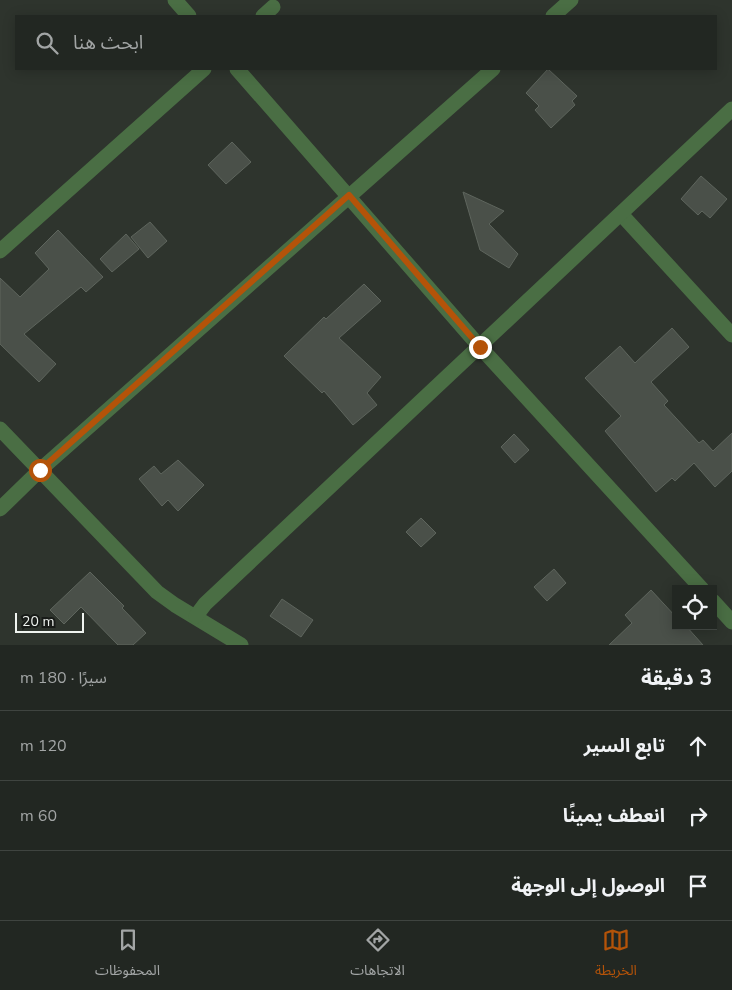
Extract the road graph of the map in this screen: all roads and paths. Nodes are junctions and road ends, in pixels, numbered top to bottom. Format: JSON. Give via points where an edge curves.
{"nodes":[{"id":1,"x":174,"y":0,"type":"edge"},
{"id":2,"x":571,"y":0,"type":"edge"},
{"id":3,"x":189,"y":15,"type":"edge"},
{"id":4,"x":554,"y":15,"type":"edge"},
{"id":5,"x":203,"y":70,"type":"edge"},
{"id":6,"x":238,"y":70,"type":"edge"},
{"id":7,"x":492,"y":70,"type":"edge"},
{"id":8,"x":732,"y":109,"type":"edge"},
{"id":9,"x":349,"y":195,"type":"junction"},
{"id":10,"x":621,"y":214,"type":"junction"},
{"id":11,"x":0,"y":251,"type":"edge"},
{"id":12,"x":732,"y":335,"type":"edge"},
{"id":13,"x":480,"y":347,"type":"junction"},
{"id":14,"x":0,"y":429,"type":"edge"},
{"id":15,"x":40,"y":470,"type":"junction"},
{"id":16,"x":0,"y":509,"type":"edge"},
{"id":17,"x":698,"y":585,"type":"edge"},
{"id":18,"x":717,"y":605,"type":"edge"},
{"id":19,"x":196,"y":616,"type":"junction"},
{"id":20,"x":732,"y":622,"type":"edge"},
{"id":21,"x":241,"y":645,"type":"edge"}],
"edges":[{"from":1,"to":3,"type":"street"},
{"from":2,"to":4,"type":"street"},
{"from":5,"to":11,"type":"street"},
{"from":6,"to":9,"type":"street"},
{"from":7,"to":9,"type":"street"},
{"from":8,"to":10,"type":"street"},
{"from":9,"to":13,"type":"street"},
{"from":9,"to":15,"type":"street"},
{"from":10,"to":12,"type":"street"},
{"from":10,"to":13,"type":"street"},
{"from":13,"to":17,"type":"street"},
{"from":13,"to":19,"type":"street","via":[[205,604]]},
{"from":14,"to":15,"type":"street"},
{"from":15,"to":16,"type":"street"},
{"from":15,"to":19,"type":"street","via":[[157,592]]},
{"from":18,"to":20,"type":"street"},
{"from":19,"to":21,"type":"street"}]}
